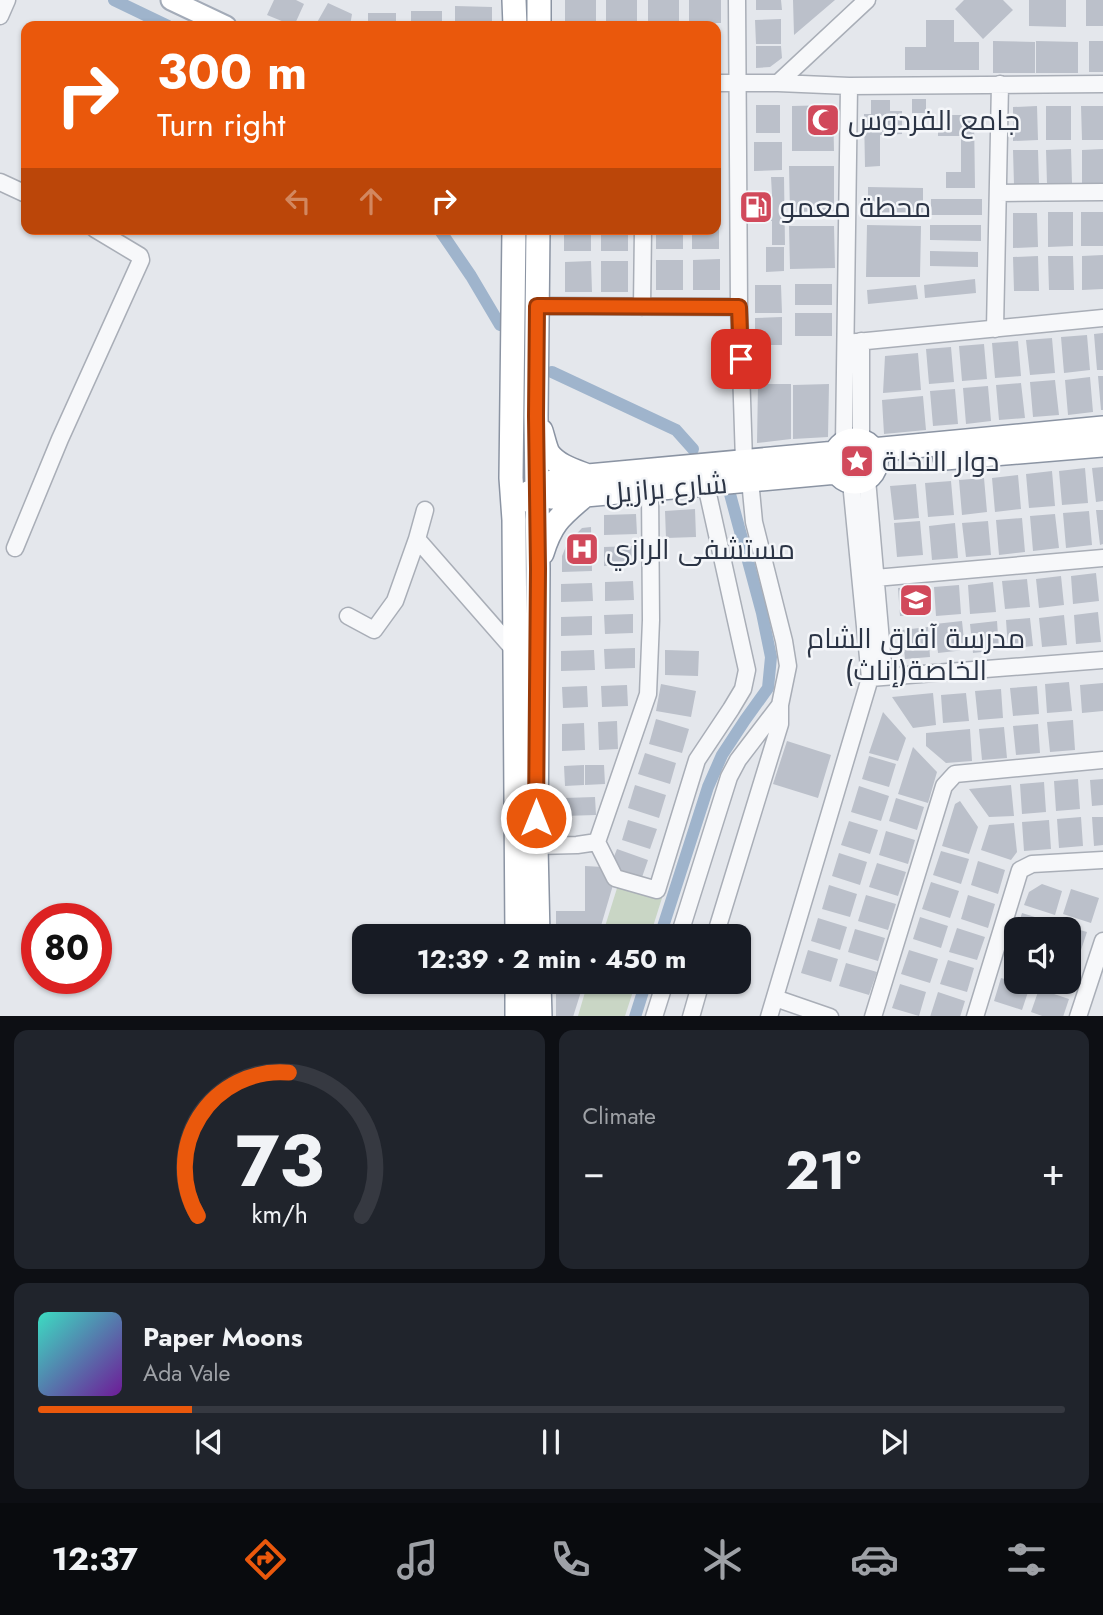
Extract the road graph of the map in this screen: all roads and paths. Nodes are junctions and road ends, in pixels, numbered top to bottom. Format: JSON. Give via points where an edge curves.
{"nodes":[{"id":1,"x":7,"y":0,"type":"edge"},
{"id":2,"x":171,"y":0,"type":"edge"},
{"id":3,"x":514,"y":0,"type":"edge"},
{"id":4,"x":539,"y":0,"type":"edge"},
{"id":5,"x":737,"y":0,"type":"edge"},
{"id":6,"x":867,"y":0,"type":"edge"},
{"id":7,"x":0,"y":16,"type":"edge"},
{"id":8,"x":215,"y":21,"type":"edge"},
{"id":9,"x":514,"y":21,"type":"edge"},
{"id":10,"x":539,"y":21,"type":"edge"},
{"id":11,"x":721,"y":83,"type":"edge"},
{"id":12,"x":778,"y":83,"type":"junction"},
{"id":13,"x":1103,"y":83,"type":"edge"},
{"id":14,"x":737,"y":84,"type":"junction"},
{"id":15,"x":1000,"y":84,"type":"junction"},
{"id":16,"x":849,"y":86,"type":"junction"},
{"id":17,"x":0,"y":182,"type":"edge"},
{"id":18,"x":21,"y":192,"type":"edge"},
{"id":19,"x":1103,"y":192,"type":"edge"},
{"id":20,"x":998,"y":193,"type":"junction"},
{"id":21,"x":104,"y":235,"type":"edge"},
{"id":22,"x":514,"y":235,"type":"edge"},
{"id":23,"x":538,"y":235,"type":"edge"},
{"id":24,"x":643,"y":235,"type":"edge"},
{"id":25,"x":537,"y":306,"type":"junction"},
{"id":26,"x":642,"y":307,"type":"junction"},
{"id":27,"x":739,"y":307,"type":"junction"},
{"id":28,"x":1103,"y":318,"type":"edge"},
{"id":29,"x":995,"y":329,"type":"junction"},
{"id":30,"x":854,"y":342,"type":"junction"},
{"id":31,"x":536,"y":416,"type":"junction"},
{"id":32,"x":1103,"y":428,"type":"edge"},
{"id":33,"x":1103,"y":445,"type":"edge"},
{"id":34,"x":856,"y":461,"type":"junction"},
{"id":35,"x":747,"y":470,"type":"junction"},
{"id":36,"x":511,"y":478,"type":"junction"},
{"id":37,"x":706,"y":485,"type":"junction"},
{"id":38,"x":587,"y":486,"type":"junction"},
{"id":39,"x":650,"y":489,"type":"junction"},
{"id":40,"x":536,"y":494,"type":"junction"},
{"id":41,"x":425,"y":510,"type":"dead end"},
{"id":42,"x":514,"y":520,"type":"junction"},
{"id":43,"x":417,"y":539,"type":"junction"},
{"id":44,"x":15,"y":548,"type":"dead end"},
{"id":45,"x":1103,"y":558,"type":"edge"},
{"id":46,"x":538,"y":569,"type":"junction"},
{"id":47,"x":875,"y":578,"type":"junction"},
{"id":48,"x":348,"y":616,"type":"dead end"},
{"id":49,"x":515,"y":651,"type":"junction"},
{"id":50,"x":1103,"y":660,"type":"edge"},
{"id":51,"x":877,"y":677,"type":"junction"},
{"id":52,"x":780,"y":705,"type":"junction"},
{"id":53,"x":1103,"y":760,"type":"edge"},
{"id":54,"x":597,"y":842,"type":"junction"},
{"id":55,"x":536,"y":846,"type":"junction"},
{"id":56,"x":1103,"y":860,"type":"edge"},
{"id":57,"x":517,"y":924,"type":"edge"},
{"id":58,"x":538,"y":924,"type":"edge"},
{"id":59,"x":683,"y":924,"type":"edge"},
{"id":60,"x":719,"y":924,"type":"edge"},
{"id":61,"x":1103,"y":941,"type":"edge"},
{"id":62,"x":517,"y":994,"type":"edge"},
{"id":63,"x":539,"y":994,"type":"edge"},
{"id":64,"x":661,"y":994,"type":"edge"},
{"id":65,"x":698,"y":994,"type":"edge"},
{"id":66,"x":775,"y":999,"type":"junction"},
{"id":67,"x":517,"y":1016,"type":"edge"},
{"id":68,"x":540,"y":1016,"type":"edge"},
{"id":69,"x":654,"y":1016,"type":"edge"},
{"id":70,"x":691,"y":1016,"type":"edge"},
{"id":71,"x":769,"y":1016,"type":"edge"},
{"id":72,"x":827,"y":1016,"type":"edge"},
{"id":73,"x":873,"y":1016,"type":"edge"},
{"id":74,"x":975,"y":1016,"type":"edge"},
{"id":75,"x":1078,"y":1016,"type":"edge"}],
"edges":[{"from":1,"to":7,"type":"street"},
{"from":2,"to":8,"type":"main road"},
{"from":3,"to":9,"type":"highway"},
{"from":4,"to":10,"type":"highway"},
{"from":5,"to":14,"type":"street"},
{"from":6,"to":12,"type":"street"},
{"from":11,"to":14,"type":"street"},
{"from":12,"to":14,"type":"street"},
{"from":12,"to":16,"type":"street"},
{"from":13,"to":15,"type":"street"},
{"from":14,"to":27,"type":"street"},
{"from":15,"to":16,"type":"street"},
{"from":15,"to":20,"type":"street"},
{"from":16,"to":30,"type":"street"},
{"from":17,"to":18,"type":"street"},
{"from":19,"to":20,"type":"street"},
{"from":20,"to":29,"type":"street"},
{"from":21,"to":44,"type":"street","via":[[141,260]]},
{"from":22,"to":36,"type":"highway"},
{"from":23,"to":25,"type":"highway"},
{"from":24,"to":26,"type":"street"},
{"from":25,"to":26,"type":"street"},
{"from":25,"to":31,"type":"highway"},
{"from":26,"to":27,"type":"street"},
{"from":27,"to":35,"type":"street"},
{"from":28,"to":29,"type":"street"},
{"from":29,"to":30,"type":"street"},
{"from":30,"to":34,"type":"street"},
{"from":31,"to":38,"type":"highway","name":"شارع برازيل","via":[[548,452]]},
{"from":31,"to":40,"type":"highway"},
{"from":32,"to":34,"type":"highway","name":"شارع برازيل"},
{"from":33,"to":34,"type":"highway","name":"شارع برازيل"},
{"from":34,"to":35,"type":"highway","name":"شارع برازيل"},
{"from":34,"to":47,"type":"street"},
{"from":34,"to":51,"type":"street"},
{"from":35,"to":37,"type":"highway","name":"شارع برازيل"},
{"from":35,"to":38,"type":"highway","name":"شارع برازيل"},
{"from":35,"to":52,"type":"street","via":[[754,522],[788,666]]},
{"from":36,"to":40,"type":"highway","via":[[524,491]]},
{"from":36,"to":42,"type":"highway"},
{"from":37,"to":39,"type":"highway","name":"شارع برازيل"},
{"from":37,"to":54,"type":"street","via":[[747,670],[743,689],[697,760],[657,890],[614,878]]},
{"from":38,"to":39,"type":"highway","name":"شارع برازيل"},
{"from":38,"to":40,"type":"highway","via":[[552,482]]},
{"from":38,"to":46,"type":"highway","name":"شارع برازيل","via":[[548,534]]},
{"from":39,"to":54,"type":"street","via":[[648,694]]},
{"from":40,"to":42,"type":"highway","via":[[524,502]]},
{"from":40,"to":46,"type":"highway"},
{"from":41,"to":43,"type":"street"},
{"from":42,"to":49,"type":"highway"},
{"from":43,"to":48,"type":"street","via":[[395,601],[374,630]]},
{"from":43,"to":49,"type":"street"},
{"from":45,"to":47,"type":"street"},
{"from":46,"to":55,"type":"highway"},
{"from":47,"to":51,"type":"street"},
{"from":49,"to":57,"type":"highway"},
{"from":50,"to":51,"type":"street"},
{"from":51,"to":66,"type":"street"},
{"from":52,"to":59,"type":"street","via":[[729,777]]},
{"from":52,"to":60,"type":"street","via":[[780,724]]},
{"from":53,"to":73,"type":"street","via":[[955,774],[944,786]]},
{"from":54,"to":55,"type":"street"},
{"from":55,"to":58,"type":"highway"},
{"from":56,"to":74,"type":"street","via":[[1032,864],[1020,870]]},
{"from":61,"to":75,"type":"street"},
{"from":62,"to":67,"type":"highway"},
{"from":63,"to":68,"type":"highway"},
{"from":64,"to":69,"type":"street"},
{"from":65,"to":70,"type":"street"},
{"from":66,"to":71,"type":"street"},
{"from":66,"to":72,"type":"street"}]}
